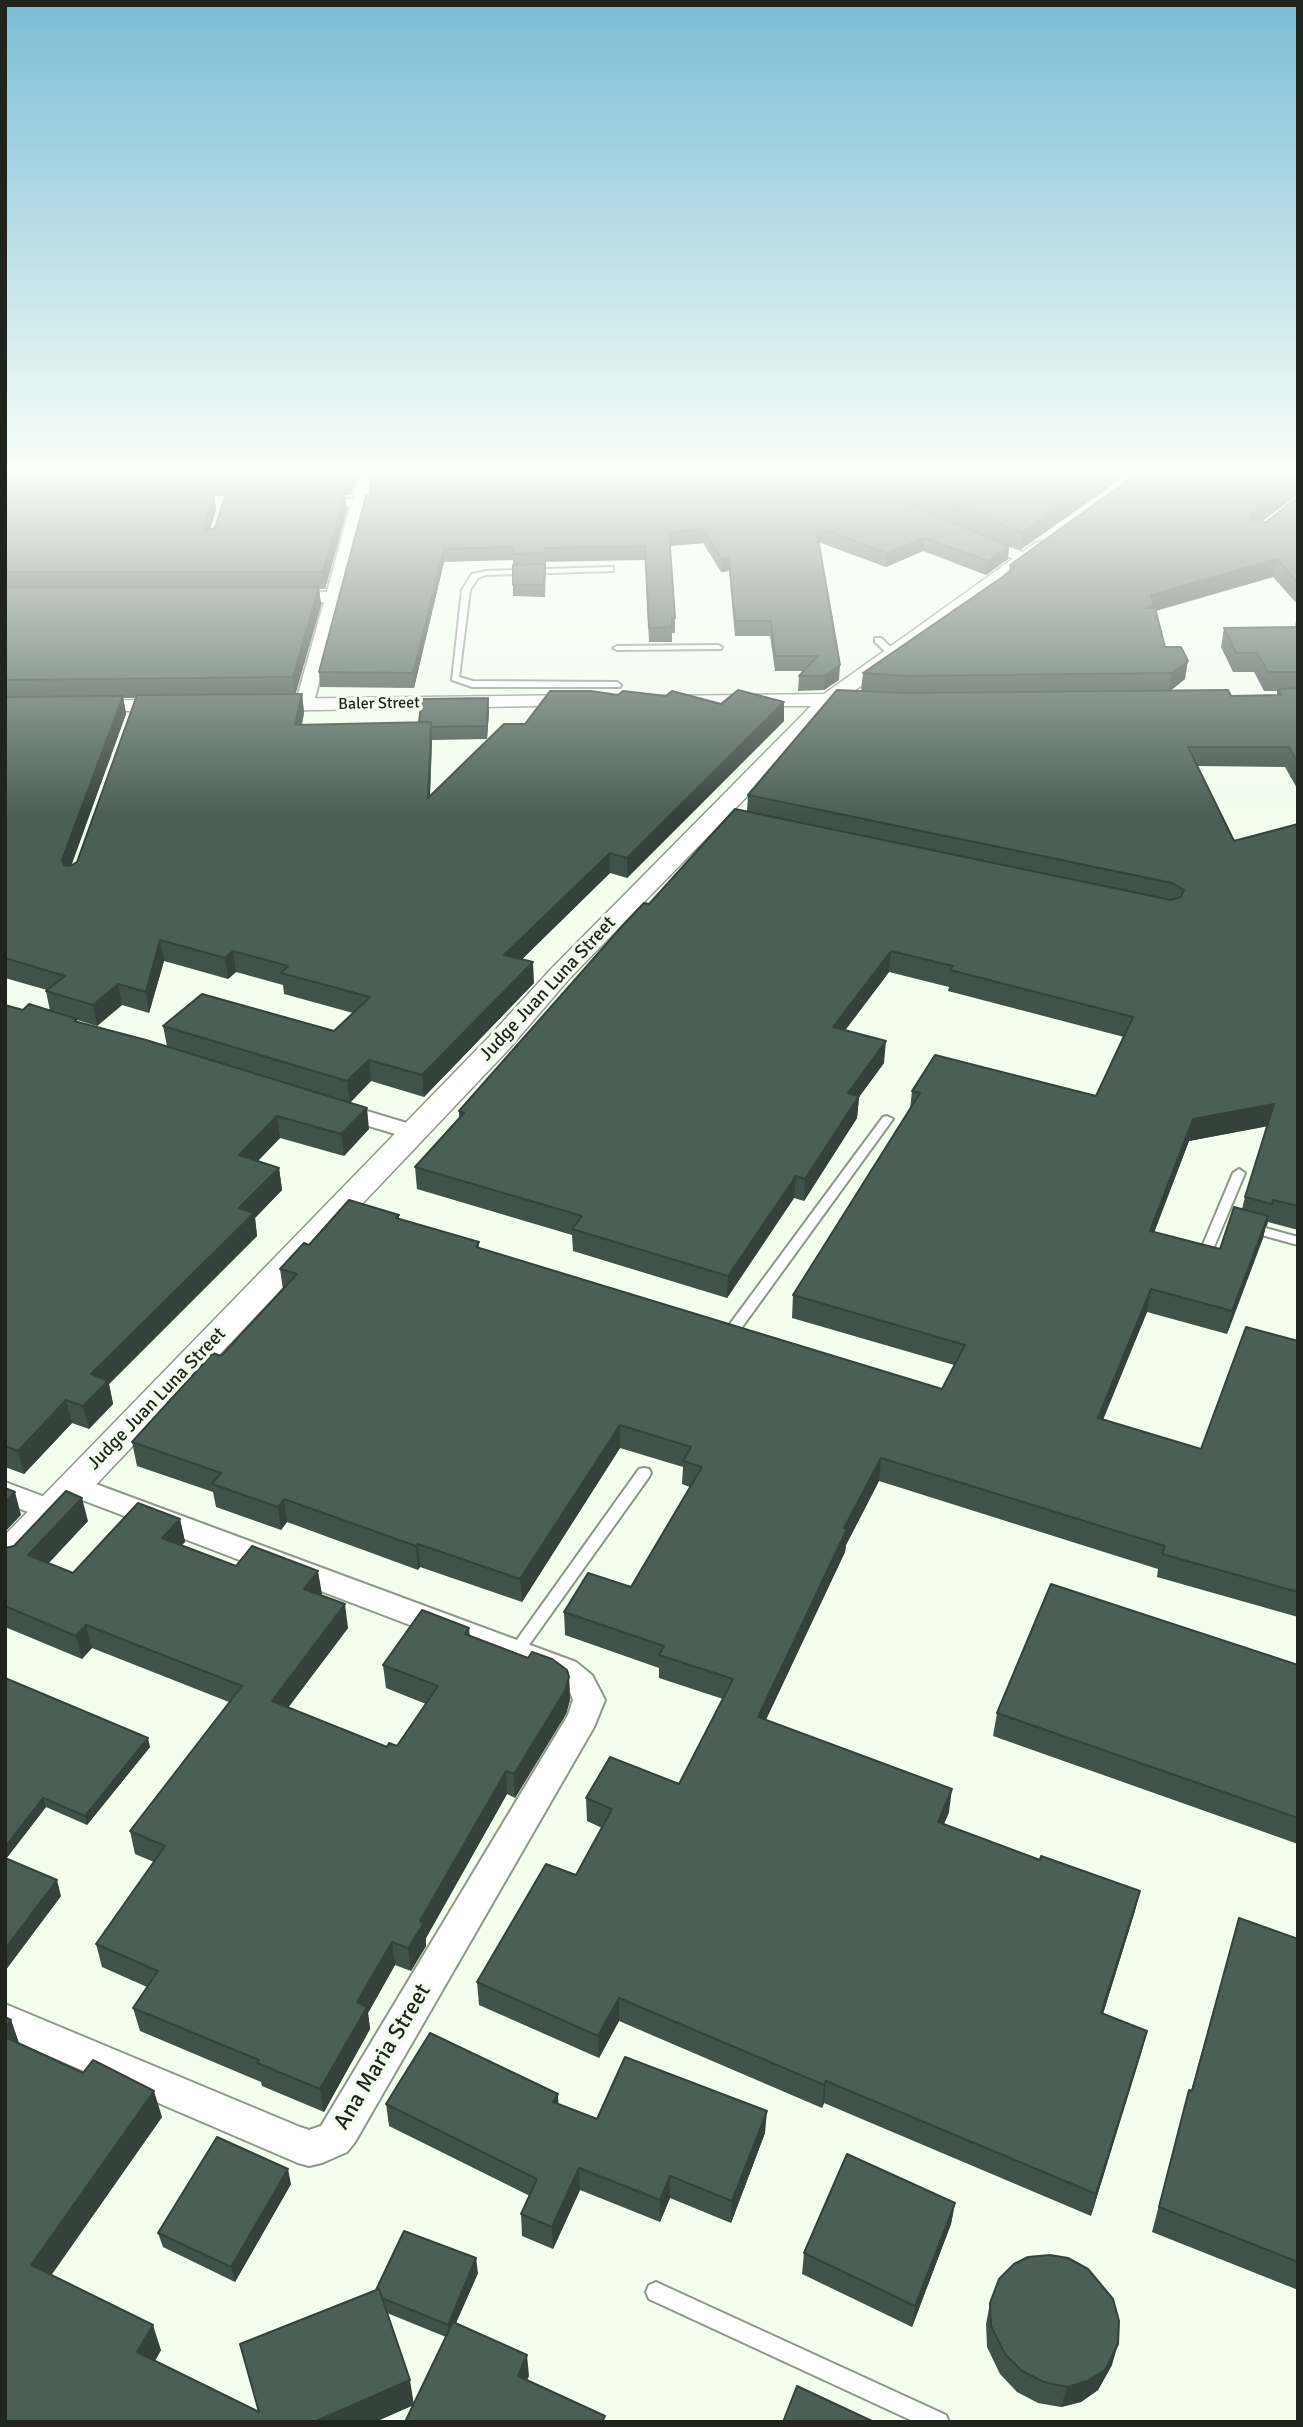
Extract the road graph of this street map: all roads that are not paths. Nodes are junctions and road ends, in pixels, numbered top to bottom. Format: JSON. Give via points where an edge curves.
{"nodes":[{"id":1,"x":335,"y":589,"type":"edge"},
{"id":2,"x":467,"y":589,"type":"edge"},
{"id":3,"x":984,"y":589,"type":"edge"},
{"id":4,"x":265,"y":597,"type":"edge"},
{"id":5,"x":333,"y":597,"type":"junction"},
{"id":6,"x":878,"y":640,"type":"dead end"},
{"id":7,"x":718,"y":647,"type":"dead end"},
{"id":8,"x":617,"y":648,"type":"dead end"},
{"id":9,"x":894,"y":654,"type":"junction"},
{"id":10,"x":631,"y":696,"type":"junction"},
{"id":11,"x":830,"y":699,"type":"junction"},
{"id":12,"x":867,"y":701,"type":"edge"},
{"id":13,"x":248,"y":705,"type":"edge"},
{"id":14,"x":304,"y":705,"type":"junction"},
{"id":15,"x":192,"y":706,"type":"edge"},
{"id":16,"x":5,"y":708,"type":"edge"},
{"id":17,"x":320,"y":1104,"type":"edge"},
{"id":18,"x":887,"y":1119,"type":"dead end"},
{"id":19,"x":412,"y":1132,"type":"junction"},
{"id":20,"x":1239,"y":1173,"type":"dead end"},
{"id":21,"x":1221,"y":1220,"type":"junction"},
{"id":22,"x":1298,"y":1241,"type":"edge"},
{"id":23,"x":1205,"y":1254,"type":"edge"},
{"id":24,"x":732,"y":1331,"type":"edge"},
{"id":25,"x":644,"y":1473,"type":"dead end"},
{"id":26,"x":74,"y":1486,"type":"junction"},
{"id":27,"x":5,"y":1492,"type":"edge"},
{"id":28,"x":51,"y":1510,"type":"junction"},
{"id":29,"x":5,"y":1558,"type":"edge"},
{"id":30,"x":516,"y":1652,"type":"junction"},
{"id":31,"x":5,"y":2020,"type":"edge"},
{"id":32,"x":656,"y":2292,"type":"dead end"},
{"id":33,"x":939,"y":2422,"type":"edge"}],
"edges":[{"from":1,"to":5,"type":"street"},
{"from":2,"to":10,"type":"lane","via":[[455,678],[472,684]]},
{"from":3,"to":9,"type":"street","name":"Judge Juan Luna Street"},
{"from":4,"to":5,"type":"street"},
{"from":5,"to":14,"type":"street"},
{"from":6,"to":9,"type":"lane"},
{"from":7,"to":8,"type":"lane"},
{"from":9,"to":11,"type":"street","name":"Judge Juan Luna Street"},
{"from":10,"to":11,"type":"street","name":"Baler Street"},
{"from":10,"to":14,"type":"street","name":"Baler Street"},
{"from":11,"to":12,"type":"street","name":"Baler Street"},
{"from":11,"to":19,"type":"street","name":"Judge Juan Luna Street","via":[[726,819]]},
{"from":13,"to":14,"type":"street","name":"Baler Street"},
{"from":15,"to":16,"type":"street","via":[[134,713]]},
{"from":17,"to":19,"type":"street"},
{"from":18,"to":24,"type":"lane"},
{"from":19,"to":26,"type":"street","name":"Judge Juan Luna Street"},
{"from":20,"to":21,"type":"lane"},
{"from":21,"to":22,"type":"lane"},
{"from":21,"to":23,"type":"lane"},
{"from":25,"to":30,"type":"lane"},
{"from":26,"to":28,"type":"street","name":"Judge Juan Luna Street"},
{"from":26,"to":30,"type":"street"},
{"from":27,"to":28,"type":"street"},
{"from":28,"to":29,"type":"street","name":"Judge Juan Luna Street"},
{"from":30,"to":31,"type":"street","name":"Ana Maria Street","via":[[565,1671],[582,1685],[589,1700],[583,1718],[334,2139],[309,2148],[298,2145]]},
{"from":32,"to":33,"type":"lane"}]}
